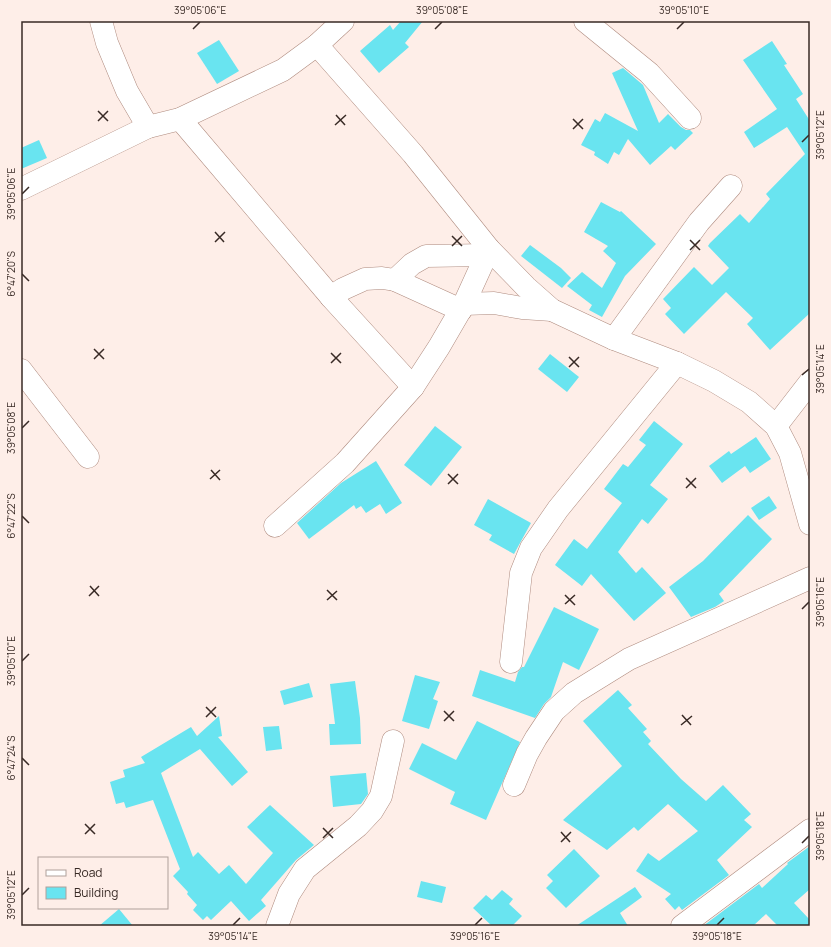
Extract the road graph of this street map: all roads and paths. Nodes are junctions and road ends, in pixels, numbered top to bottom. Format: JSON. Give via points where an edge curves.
{"nodes":[{"id":1,"x":101,"y":21,"type":"edge"},
{"id":2,"x":343,"y":21,"type":"edge"},
{"id":3,"x":585,"y":21,"type":"edge"},
{"id":4,"x":317,"y":45,"type":"junction"},
{"id":5,"x":690,"y":118,"type":"dead end"},
{"id":6,"x":180,"y":119,"type":"junction"},
{"id":7,"x":148,"y":127,"type":"junction"},
{"id":8,"x":731,"y":186,"type":"dead end"},
{"id":9,"x":21,"y":189,"type":"edge"},
{"id":10,"x":488,"y":252,"type":"junction"},
{"id":11,"x":395,"y":280,"type":"junction"},
{"id":12,"x":331,"y":297,"type":"junction"},
{"id":13,"x":463,"y":307,"type":"junction"},
{"id":14,"x":552,"y":310,"type":"junction"},
{"id":15,"x":614,"y":339,"type":"junction"},
{"id":16,"x":677,"y":363,"type":"junction"},
{"id":17,"x":21,"y":370,"type":"edge"},
{"id":18,"x":810,"y":382,"type":"edge"},
{"id":19,"x":413,"y":387,"type":"junction"},
{"id":20,"x":776,"y":426,"type":"junction"},
{"id":21,"x":88,"y":457,"type":"dead end"},
{"id":22,"x":810,"y":524,"type":"edge"},
{"id":23,"x":275,"y":526,"type":"dead end"},
{"id":24,"x":810,"y":578,"type":"edge"},
{"id":25,"x":511,"y":662,"type":"dead end"},
{"id":26,"x":393,"y":741,"type":"dead end"},
{"id":27,"x":514,"y":785,"type":"dead end"},
{"id":28,"x":810,"y":830,"type":"edge"},
{"id":29,"x":278,"y":926,"type":"edge"},
{"id":30,"x":682,"y":926,"type":"edge"}],
"edges":[{"from":1,"to":7,"type":"street","via":[[107,43],[127,91]]},
{"from":2,"to":4,"type":"street"},
{"from":3,"to":5,"type":"street","via":[[650,73]]},
{"from":4,"to":6,"type":"street","via":[[283,70]]},
{"from":4,"to":10,"type":"street","via":[[413,154]]},
{"from":6,"to":7,"type":"street"},
{"from":6,"to":12,"type":"street"},
{"from":7,"to":9,"type":"street"},
{"from":8,"to":15,"type":"street","via":[[699,222]]},
{"from":10,"to":11,"type":"street","via":[[426,256],[412,264]]},
{"from":10,"to":13,"type":"street"},
{"from":10,"to":14,"type":"street"},
{"from":11,"to":12,"type":"street","via":[[365,279]]},
{"from":11,"to":13,"type":"street"},
{"from":12,"to":19,"type":"street"},
{"from":13,"to":14,"type":"street","via":[[494,304]]},
{"from":13,"to":19,"type":"street"},
{"from":14,"to":15,"type":"street"},
{"from":15,"to":16,"type":"street"},
{"from":16,"to":20,"type":"street","via":[[714,381],[748,402]]},
{"from":16,"to":25,"type":"street","via":[[558,509],[531,548],[521,573]]},
{"from":17,"to":21,"type":"street"},
{"from":18,"to":20,"type":"street"},
{"from":19,"to":23,"type":"street","via":[[345,463]]},
{"from":20,"to":22,"type":"street","via":[[790,453]]},
{"from":24,"to":27,"type":"street","via":[[629,659],[574,693],[554,711],[536,738]]},
{"from":26,"to":29,"type":"street","via":[[382,796],[372,812],[358,826],[305,869],[289,894]]},
{"from":28,"to":30,"type":"street"}]}
